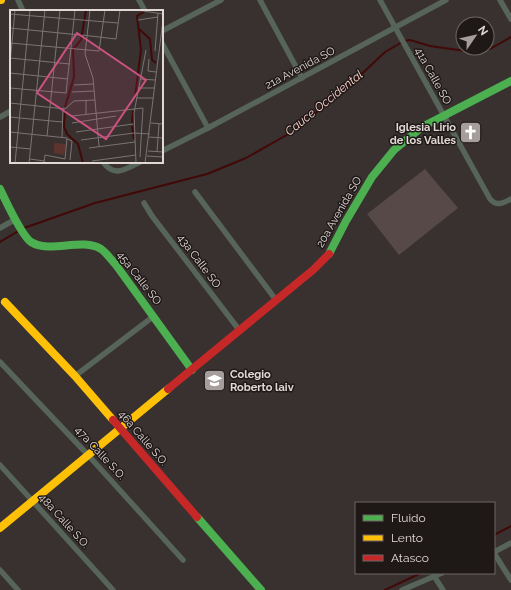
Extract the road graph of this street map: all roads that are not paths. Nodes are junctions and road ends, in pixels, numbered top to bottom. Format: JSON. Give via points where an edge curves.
{"nodes":[{"id":1,"x":18,"y":0,"type":"edge"},
{"id":2,"x":139,"y":0,"type":"edge"},
{"id":3,"x":221,"y":0,"type":"edge"},
{"id":4,"x":260,"y":0,"type":"edge"},
{"id":5,"x":380,"y":0,"type":"edge"},
{"id":6,"x":446,"y":0,"type":"edge"},
{"id":7,"x":500,"y":0,"type":"edge"},
{"id":8,"x":23,"y":10,"type":"edge"},
{"id":9,"x":144,"y":10,"type":"edge"},
{"id":10,"x":511,"y":19,"type":"edge"},
{"id":11,"x":394,"y":28,"type":"junction"},
{"id":12,"x":163,"y":30,"type":"edge"},
{"id":13,"x":163,"y":44,"type":"edge"},
{"id":14,"x":302,"y":78,"type":"junction"},
{"id":15,"x":511,"y":81,"type":"edge"},
{"id":16,"x":10,"y":112,"type":"edge"},
{"id":17,"x":444,"y":116,"type":"junction"},
{"id":18,"x":0,"y":117,"type":"edge"},
{"id":19,"x":208,"y":128,"type":"junction"},
{"id":20,"x":163,"y":150,"type":"edge"},
{"id":21,"x":104,"y":163,"type":"edge"},
{"id":22,"x":138,"y":163,"type":"edge"},
{"id":23,"x":0,"y":189,"type":"edge"},
{"id":24,"x":195,"y":192,"type":"dead end"},
{"id":25,"x":511,"y":199,"type":"edge"},
{"id":26,"x":144,"y":203,"type":"dead end"},
{"id":27,"x":16,"y":219,"type":"junction"},
{"id":28,"x":0,"y":228,"type":"edge"},
{"id":29,"x":276,"y":300,"type":"junction"},
{"id":30,"x":5,"y":302,"type":"dead end"},
{"id":31,"x":154,"y":316,"type":"junction"},
{"id":32,"x":240,"y":331,"type":"junction"},
{"id":33,"x":0,"y":362,"type":"edge"},
{"id":34,"x":192,"y":370,"type":"junction"},
{"id":35,"x":75,"y":376,"type":"junction"},
{"id":36,"x":120,"y":429,"type":"junction"},
{"id":37,"x":88,"y":455,"type":"junction"},
{"id":38,"x":0,"y":465,"type":"edge"},
{"id":39,"x":33,"y":501,"type":"junction"},
{"id":40,"x":0,"y":528,"type":"edge"},
{"id":41,"x":511,"y":543,"type":"edge"},
{"id":42,"x":495,"y":551,"type":"edge"},
{"id":43,"x":495,"y":554,"type":"edge"},
{"id":44,"x":183,"y":560,"type":"dead end"},
{"id":45,"x":0,"y":570,"type":"edge"},
{"id":46,"x":439,"y":574,"type":"edge"},
{"id":47,"x":434,"y":576,"type":"junction"},
{"id":48,"x":511,"y":580,"type":"edge"},
{"id":49,"x":18,"y":590,"type":"edge"},
{"id":50,"x":113,"y":590,"type":"edge"},
{"id":51,"x":261,"y":590,"type":"edge"},
{"id":52,"x":402,"y":590,"type":"edge"},
{"id":53,"x":443,"y":590,"type":"edge"}],
"edges":[{"from":1,"to":8,"type":"street"},
{"from":2,"to":9,"type":"street"},
{"from":3,"to":12,"type":"street"},
{"from":4,"to":14,"type":"street"},
{"from":5,"to":11,"type":"street","name":"41a Calle SO"},
{"from":6,"to":11,"type":"street","name":"21a Avenida SO"},
{"from":7,"to":10,"type":"street"},
{"from":11,"to":14,"type":"street","name":"21a Avenida SO"},
{"from":11,"to":17,"type":"street","name":"41a Calle SO"},
{"from":13,"to":19,"type":"street"},
{"from":14,"to":19,"type":"street","name":"21a Avenida SO"},
{"from":15,"to":17,"type":"street","name":"20a Avenida SO"},
{"from":16,"to":18,"type":"street"},
{"from":17,"to":25,"type":"street","name":"41a Calle SO","via":[[493,203],[503,204]]},
{"from":17,"to":29,"type":"street","name":"20a Avenida SO","via":[[422,127],[394,150],[372,177],[329,254]]},
{"from":19,"to":20,"type":"street","name":"21a Avenida SO"},
{"from":21,"to":22,"type":"street","via":[[108,169],[115,171]]},
{"from":23,"to":27,"type":"street","name":"45a Calle SO"},
{"from":24,"to":29,"type":"street"},
{"from":26,"to":32,"type":"street","name":"43a Calle SO"},
{"from":27,"to":28,"type":"street"},
{"from":27,"to":31,"type":"street","name":"45a Calle SO","via":[[32,242],[42,245],[88,245],[101,249]]},
{"from":29,"to":32,"type":"street","name":"20a Avenida SO"},
{"from":30,"to":35,"type":"street","name":"46a Calle S.O."},
{"from":31,"to":34,"type":"street","name":"45a Calle SO"},
{"from":31,"to":35,"type":"street"},
{"from":32,"to":34,"type":"street","name":"20a Avenida SO"},
{"from":33,"to":37,"type":"street","name":"47a Calle S.O."},
{"from":34,"to":36,"type":"street","name":"20a Avenida SO"},
{"from":35,"to":36,"type":"street","name":"46a Calle S.O."},
{"from":36,"to":37,"type":"street","name":"20a Avenida SO"},
{"from":36,"to":51,"type":"street","name":"46a Calle S.O."},
{"from":37,"to":39,"type":"street","name":"20a Avenida SO"},
{"from":37,"to":44,"type":"street","name":"47a Calle S.O."},
{"from":38,"to":39,"type":"street","name":"48a Calle S.O."},
{"from":39,"to":40,"type":"street","name":"20a Avenida SO"},
{"from":39,"to":50,"type":"street","name":"48a Calle S.O."},
{"from":41,"to":42,"type":"street"},
{"from":43,"to":48,"type":"street"},
{"from":45,"to":49,"type":"street"},
{"from":46,"to":47,"type":"street"},
{"from":47,"to":52,"type":"street"},
{"from":47,"to":53,"type":"street"}]}
